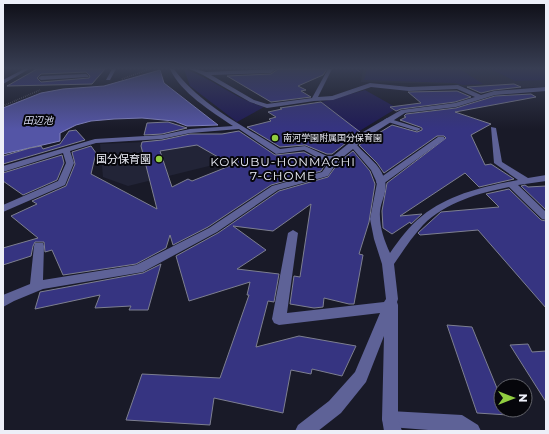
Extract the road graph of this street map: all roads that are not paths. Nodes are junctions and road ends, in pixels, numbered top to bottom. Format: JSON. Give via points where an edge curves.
{"nodes":[{"id":1,"x":188,"y":89,"type":"edge"},
{"id":2,"x":231,"y":89,"type":"edge"},
{"id":3,"x":319,"y":89,"type":"edge"},
{"id":4,"x":358,"y":89,"type":"edge"},
{"id":5,"x":463,"y":89,"type":"edge"},
{"id":6,"x":537,"y":89,"type":"edge"},
{"id":7,"x":509,"y":90,"type":"junction"},
{"id":8,"x":546,"y":93,"type":"edge"},
{"id":9,"x":480,"y":97,"type":"junction"},
{"id":10,"x":314,"y":99,"type":"junction"},
{"id":11,"x":387,"y":120,"type":"junction"},
{"id":12,"x":241,"y":127,"type":"junction"},
{"id":13,"x":492,"y":128,"type":"dead end"},
{"id":14,"x":417,"y":129,"type":"dead end"},
{"id":15,"x":441,"y":139,"type":"dead end"},
{"id":16,"x":353,"y":144,"type":"junction"},
{"id":17,"x":66,"y":150,"type":"junction"},
{"id":18,"x":335,"y":159,"type":"junction"},
{"id":19,"x":3,"y":169,"type":"edge"},
{"id":20,"x":546,"y":178,"type":"edge"},
{"id":21,"x":526,"y":181,"type":"junction"},
{"id":22,"x":380,"y":182,"type":"junction"},
{"id":23,"x":510,"y":183,"type":"junction"},
{"id":24,"x":3,"y":209,"type":"edge"},
{"id":25,"x":546,"y":217,"type":"edge"},
{"id":26,"x":293,"y":233,"type":"dead end"},
{"id":27,"x":39,"y":246,"type":"dead end"},
{"id":28,"x":388,"y":264,"type":"junction"},
{"id":29,"x":36,"y":287,"type":"junction"},
{"id":30,"x":3,"y":302,"type":"edge"},
{"id":31,"x":391,"y":303,"type":"junction"},
{"id":32,"x":392,"y":425,"type":"edge"},
{"id":33,"x":304,"y":431,"type":"edge"},
{"id":34,"x":472,"y":431,"type":"edge"}],
"edges":[{"from":1,"to":12,"type":"street"},
{"from":2,"to":10,"type":"street","via":[[252,102],[267,106]]},
{"from":3,"to":10,"type":"street"},
{"from":4,"to":10,"type":"street","via":[[333,98]]},
{"from":5,"to":9,"type":"street"},
{"from":6,"to":7,"type":"street"},
{"from":7,"to":8,"type":"street"},
{"from":7,"to":9,"type":"street"},
{"from":9,"to":11,"type":"street","via":[[456,105],[402,111]]},
{"from":11,"to":14,"type":"street"},
{"from":11,"to":16,"type":"street"},
{"from":12,"to":17,"type":"street","via":[[95,142]]},
{"from":12,"to":18,"type":"street","via":[[279,152],[305,148],[324,158]]},
{"from":13,"to":21,"type":"street","via":[[498,163]]},
{"from":15,"to":22,"type":"street"},
{"from":16,"to":18,"type":"street"},
{"from":16,"to":22,"type":"street","via":[[375,167]]},
{"from":17,"to":19,"type":"street"},
{"from":17,"to":24,"type":"street","via":[[70,163],[62,183]]},
{"from":18,"to":29,"type":"street","via":[[325,174],[275,188],[213,230],[139,269]]},
{"from":20,"to":21,"type":"street"},
{"from":21,"to":23,"type":"street"},
{"from":22,"to":28,"type":"street","via":[[382,190],[375,213],[378,237]]},
{"from":23,"to":25,"type":"street"},
{"from":23,"to":28,"type":"street","via":[[443,206],[425,218]]},
{"from":26,"to":31,"type":"street","via":[[279,319]]},
{"from":27,"to":29,"type":"street"},
{"from":28,"to":31,"type":"street"},
{"from":29,"to":30,"type":"street"},
{"from":31,"to":32,"type":"street"},
{"from":31,"to":33,"type":"street","via":[[361,377],[335,407]]},
{"from":32,"to":34,"type":"street","via":[[462,424]]}]}
